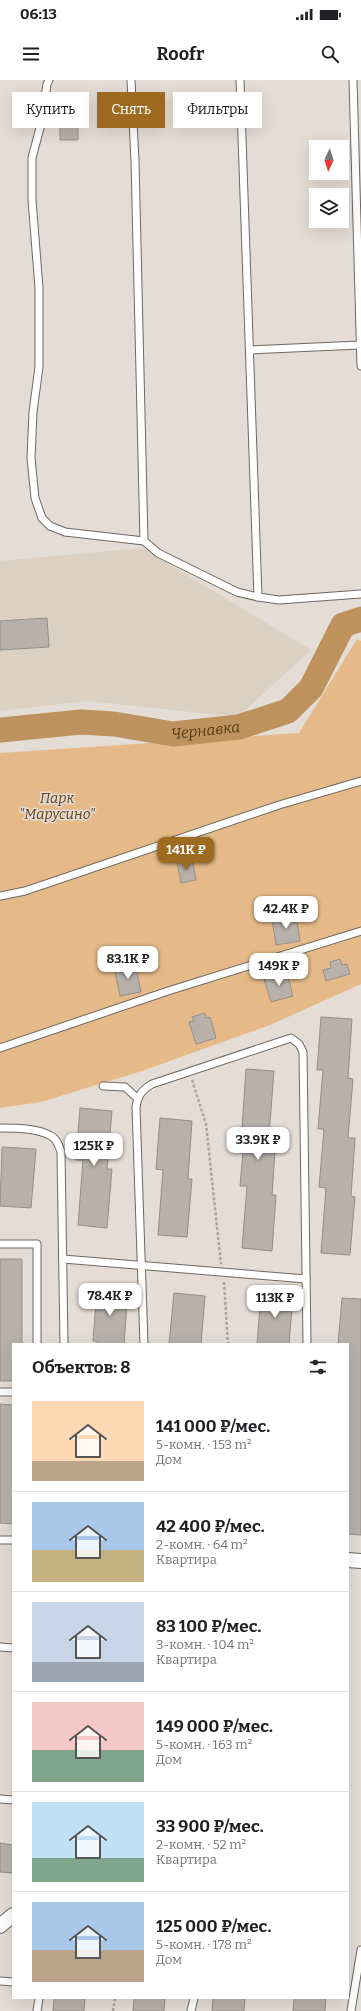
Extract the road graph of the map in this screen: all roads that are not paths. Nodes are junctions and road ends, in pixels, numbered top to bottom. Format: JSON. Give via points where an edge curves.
{"nodes":[{"id":1,"x":49,"y":80,"type":"edge"},
{"id":2,"x":131,"y":80,"type":"edge"},
{"id":3,"x":240,"y":80,"type":"edge"},
{"id":4,"x":353,"y":80,"type":"edge"},
{"id":5,"x":361,"y":336,"type":"edge"},
{"id":6,"x":360,"y":345,"type":"edge"},
{"id":7,"x":250,"y":350,"type":"junction"},
{"id":8,"x":361,"y":366,"type":"edge"},
{"id":9,"x":144,"y":541,"type":"junction"},
{"id":10,"x":361,"y":594,"type":"edge"},
{"id":11,"x":258,"y":597,"type":"junction"},
{"id":12,"x":361,"y":781,"type":"edge"},
{"id":13,"x":0,"y":896,"type":"edge"},
{"id":14,"x":361,"y":931,"type":"edge"},
{"id":15,"x":0,"y":1048,"type":"edge"},
{"id":16,"x":103,"y":1086,"type":"dead end"},
{"id":17,"x":137,"y":1098,"type":"junction"},
{"id":18,"x":0,"y":1128,"type":"edge"},
{"id":19,"x":0,"y":1244,"type":"edge"},
{"id":20,"x":63,"y":1259,"type":"junction"},
{"id":21,"x":143,"y":1265,"type":"junction"},
{"id":22,"x":306,"y":1279,"type":"junction"},
{"id":23,"x":37,"y":1343,"type":"edge"},
{"id":24,"x":64,"y":1343,"type":"edge"},
{"id":25,"x":144,"y":1343,"type":"edge"},
{"id":26,"x":307,"y":1343,"type":"edge"},
{"id":27,"x":0,"y":1392,"type":"edge"},
{"id":28,"x":12,"y":1392,"type":"edge"},
{"id":29,"x":0,"y":1540,"type":"edge"},
{"id":30,"x":12,"y":1540,"type":"edge"},
{"id":31,"x":349,"y":1560,"type":"edge"},
{"id":32,"x":361,"y":1561,"type":"edge"},
{"id":33,"x":0,"y":1647,"type":"edge"},
{"id":34,"x":12,"y":1648,"type":"edge"},
{"id":35,"x":0,"y":1799,"type":"edge"},
{"id":36,"x":12,"y":1800,"type":"edge"},
{"id":37,"x":12,"y":1916,"type":"edge"},
{"id":38,"x":0,"y":1926,"type":"edge"},
{"id":39,"x":361,"y":1950,"type":"edge"},
{"id":40,"x":0,"y":1981,"type":"edge"},
{"id":41,"x":12,"y":1982,"type":"edge"},
{"id":42,"x":39,"y":1999,"type":"edge"},
{"id":43,"x":194,"y":1999,"type":"edge"},
{"id":44,"x":37,"y":2011,"type":"edge"},
{"id":45,"x":191,"y":2011,"type":"edge"},
{"id":46,"x":351,"y":2011,"type":"edge"}],
"edges":[{"from":1,"to":9,"type":"lane","via":[[32,158],[32,200],[39,288],[39,366],[31,458],[35,498],[42,518],[50,526],[64,532]]},
{"from":2,"to":9,"type":"lane"},
{"from":3,"to":7,"type":"lane"},
{"from":4,"to":5,"type":"lane"},
{"from":5,"to":6,"type":"lane"},
{"from":6,"to":7,"type":"lane"},
{"from":6,"to":8,"type":"lane"},
{"from":7,"to":11,"type":"lane"},
{"from":9,"to":11,"type":"lane","via":[[158,553],[237,592]]},
{"from":10,"to":11,"type":"lane","via":[[279,600]]},
{"from":12,"to":13,"type":"lane","via":[[279,805],[24,891]]},
{"from":14,"to":15,"type":"lane","via":[[168,991]]},
{"from":16,"to":17,"type":"lane","via":[[125,1087]]},
{"from":17,"to":21,"type":"lane"},
{"from":17,"to":22,"type":"lane","via":[[143,1089],[152,1084],[290,1038],[299,1044],[302,1052]]},
{"from":18,"to":20,"type":"lane","via":[[42,1132],[52,1136],[58,1143],[61,1152]]},
{"from":19,"to":23,"type":"lane","via":[[37,1244]]},
{"from":20,"to":21,"type":"lane"},
{"from":20,"to":24,"type":"lane"},
{"from":21,"to":22,"type":"lane"},
{"from":21,"to":25,"type":"lane"},
{"from":22,"to":26,"type":"lane"},
{"from":27,"to":28,"type":"lane"},
{"from":29,"to":30,"type":"lane"},
{"from":31,"to":32,"type":"street"},
{"from":33,"to":34,"type":"lane"},
{"from":35,"to":36,"type":"lane"},
{"from":37,"to":38,"type":"street"},
{"from":39,"to":46,"type":"lane"},
{"from":40,"to":41,"type":"lane"},
{"from":42,"to":44,"type":"lane"},
{"from":43,"to":45,"type":"lane"}]}
